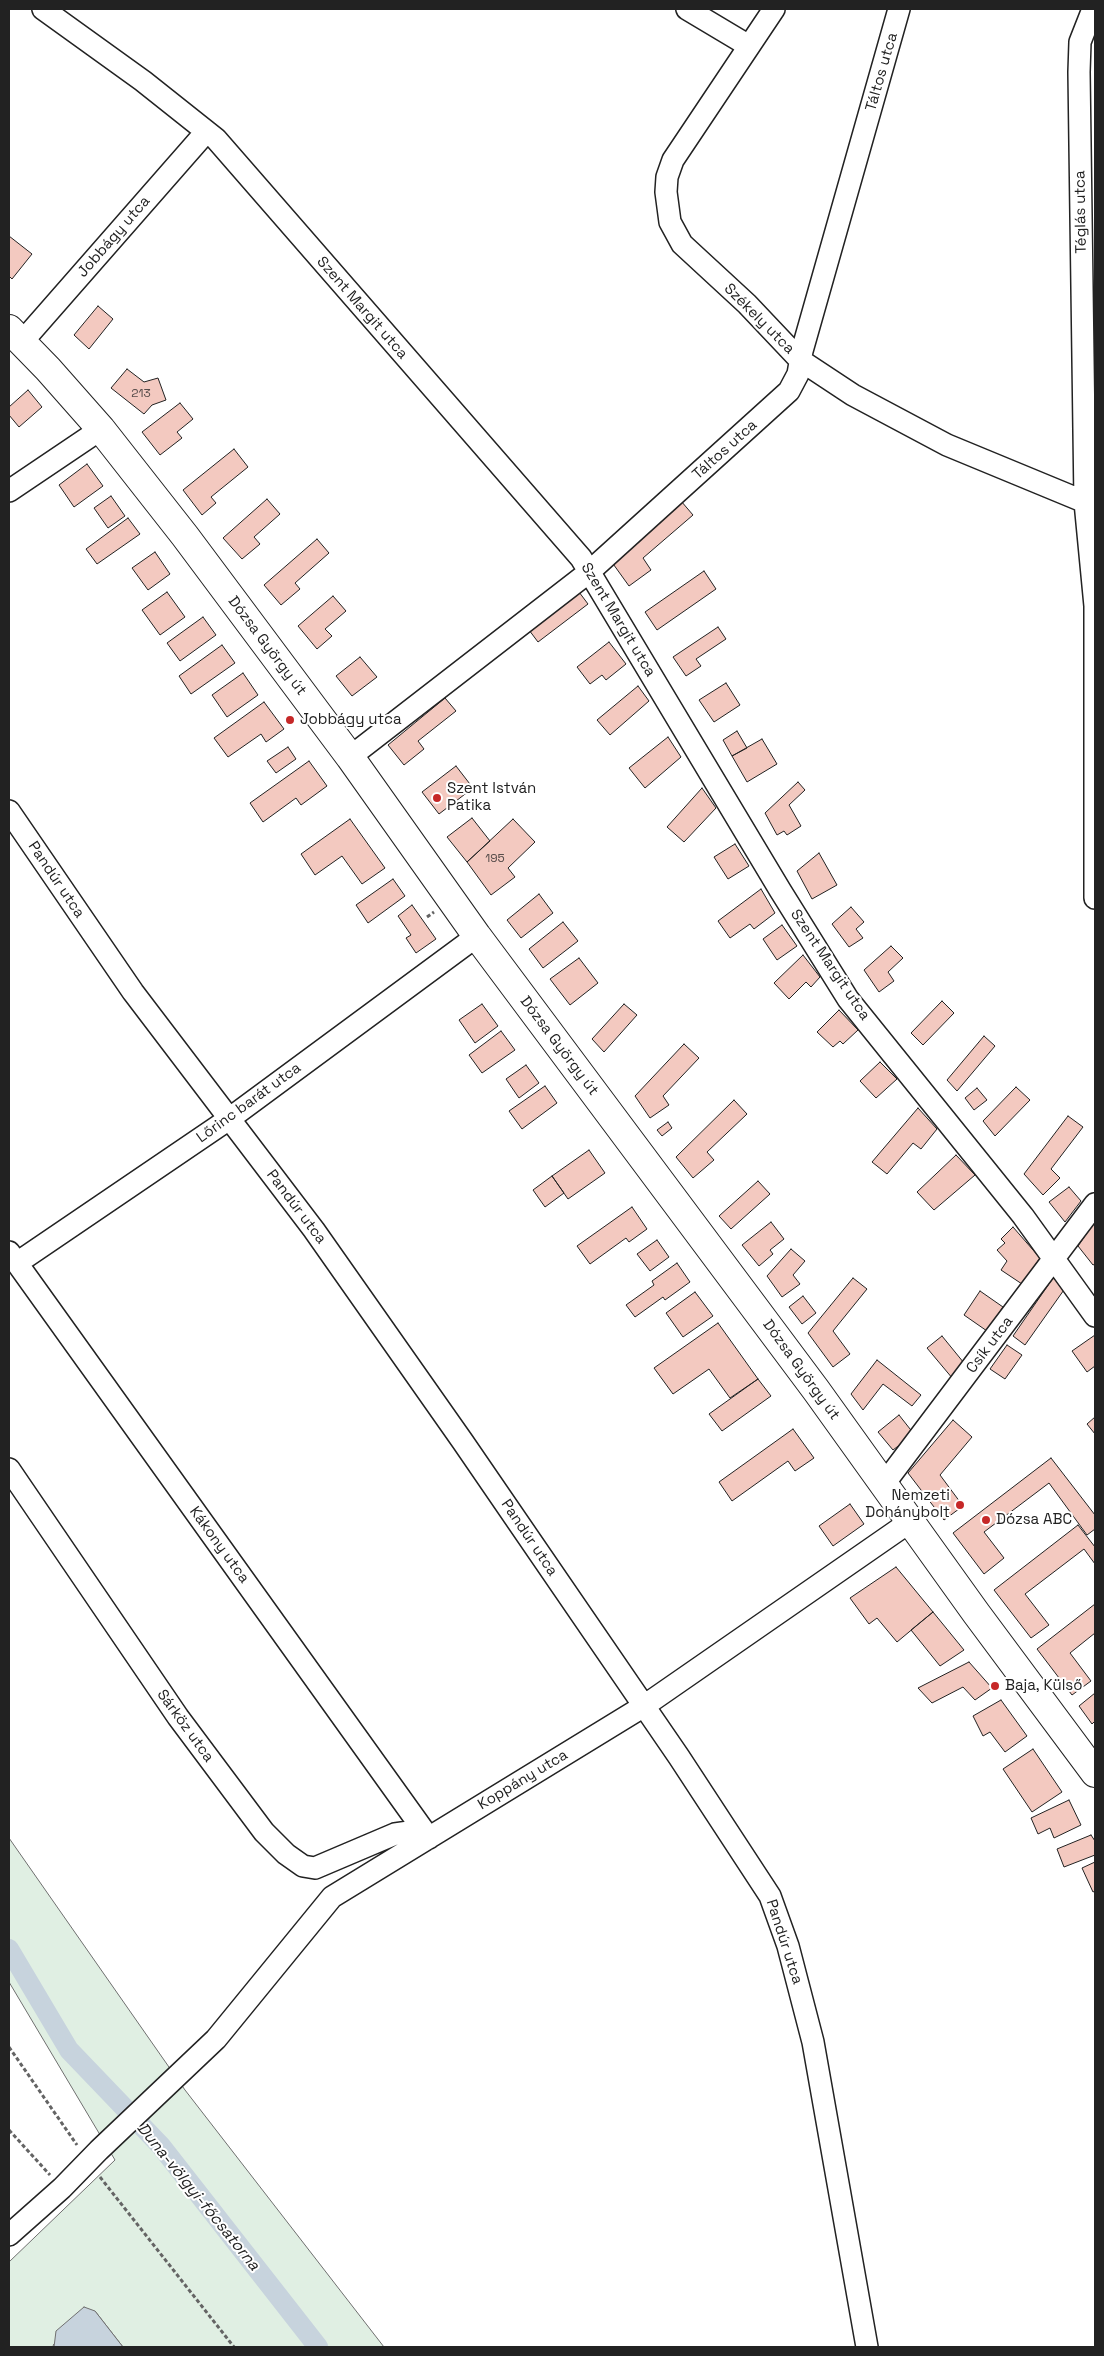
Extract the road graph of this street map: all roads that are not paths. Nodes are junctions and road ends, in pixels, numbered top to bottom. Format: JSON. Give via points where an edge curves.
{"nodes":[{"id":1,"x":43,"y":9,"type":"edge"},
{"id":2,"x":686,"y":9,"type":"edge"},
{"id":3,"x":774,"y":9,"type":"edge"},
{"id":4,"x":899,"y":9,"type":"edge"},
{"id":5,"x":1093,"y":9,"type":"edge"},
{"id":6,"x":749,"y":46,"type":"junction"},
{"id":7,"x":1088,"y":66,"type":"edge"},
{"id":8,"x":206,"y":132,"type":"junction"},
{"id":9,"x":16,"y":335,"type":"edge"},
{"id":10,"x":800,"y":360,"type":"junction"},
{"id":11,"x":101,"y":429,"type":"junction"},
{"id":12,"x":9,"y":491,"type":"edge"},
{"id":13,"x":1086,"y":502,"type":"junction"},
{"id":14,"x":589,"y":572,"type":"junction"},
{"id":15,"x":1095,"y":606,"type":"edge"},
{"id":16,"x":350,"y":757,"type":"junction"},
{"id":17,"x":9,"y":811,"type":"edge"},
{"id":18,"x":1095,"y":898,"type":"edge"},
{"id":19,"x":476,"y":936,"type":"junction"},
{"id":20,"x":229,"y":1119,"type":"junction"},
{"id":21,"x":1095,"y":1204,"type":"edge"},
{"id":22,"x":13,"y":1257,"type":"edge"},
{"id":23,"x":1054,"y":1260,"type":"junction"},
{"id":24,"x":1095,"y":1316,"type":"edge"},
{"id":25,"x":9,"y":1469,"type":"edge"},
{"id":26,"x":884,"y":1484,"type":"junction"},
{"id":27,"x":911,"y":1521,"type":"junction"},
{"id":28,"x":644,"y":1706,"type":"junction"},
{"id":29,"x":1095,"y":1773,"type":"edge"},
{"id":30,"x":426,"y":1834,"type":"junction"},
{"id":31,"x":9,"y":2235,"type":"edge"},
{"id":32,"x":867,"y":2347,"type":"edge"}],
"edges":[{"from":1,"to":8,"type":"street","name":"Szent Margit utca","via":[[143,81]]},
{"from":2,"to":6,"type":"street"},
{"from":3,"to":6,"type":"street","name":"Székely utca"},
{"from":4,"to":10,"type":"street","name":"Táltos utca"},
{"from":5,"to":7,"type":"street","name":"Téglás utca","via":[[1080,42]]},
{"from":6,"to":10,"type":"street","name":"Székely utca","via":[[673,160],[666,185],[670,222],[682,244],[747,304]]},
{"from":7,"to":13,"type":"street","name":"Téglás utca"},
{"from":8,"to":9,"type":"street","name":"Jobbágy utca"},
{"from":8,"to":14,"type":"street","name":"Szent Margit utca","via":[[216,139],[581,558]]},
{"from":9,"to":11,"type":"main road","name":"Dózsa György út"},
{"from":10,"to":13,"type":"street","name":"Székely utca","via":[[853,395],[947,445]]},
{"from":10,"to":14,"type":"street","name":"Táltos utca","via":[[798,374],[789,391]]},
{"from":11,"to":12,"type":"street"},
{"from":11,"to":16,"type":"main road","name":"Dózsa György út"},
{"from":13,"to":15,"type":"street","name":"Téglás utca"},
{"from":14,"to":16,"type":"street","name":"Táltos utca"},
{"from":14,"to":23,"type":"street","name":"Szent Margit utca","via":[[848,998]]},
{"from":15,"to":18,"type":"street","name":"Téglás utca"},
{"from":16,"to":19,"type":"main road","name":"Dózsa György út"},
{"from":17,"to":20,"type":"street","name":"Pandúr utca","via":[[133,992]]},
{"from":19,"to":20,"type":"street","name":"Lőrinc barát utca"},
{"from":19,"to":26,"type":"main road","name":"Dózsa György út"},
{"from":20,"to":22,"type":"street","name":"Lőrinc barát utca"},
{"from":20,"to":28,"type":"street","name":"Pandúr utca","via":[[320,1238]]},
{"from":21,"to":23,"type":"street","name":"Csík utca"},
{"from":22,"to":30,"type":"street","name":"Kákony utca"},
{"from":23,"to":24,"type":"street","name":"Szent Margit utca"},
{"from":23,"to":26,"type":"street","name":"Csík utca"},
{"from":25,"to":30,"type":"street","name":"Sárköz utca","via":[[178,1717],[264,1832],[286,1854],[303,1866],[315,1868],[395,1834]]},
{"from":26,"to":27,"type":"main road","name":"Dózsa György út"},
{"from":27,"to":28,"type":"street","name":"Koppány utca"},
{"from":27,"to":29,"type":"main road","name":"Dózsa György út"},
{"from":28,"to":30,"type":"street","name":"Koppány utca"},
{"from":28,"to":32,"type":"street","name":"Pandúr utca","via":[[770,1896],[788,1946],[813,2042]]},
{"from":30,"to":31,"type":"street","name":"Koppány utca","via":[[332,1897],[216,2039]]}]}
